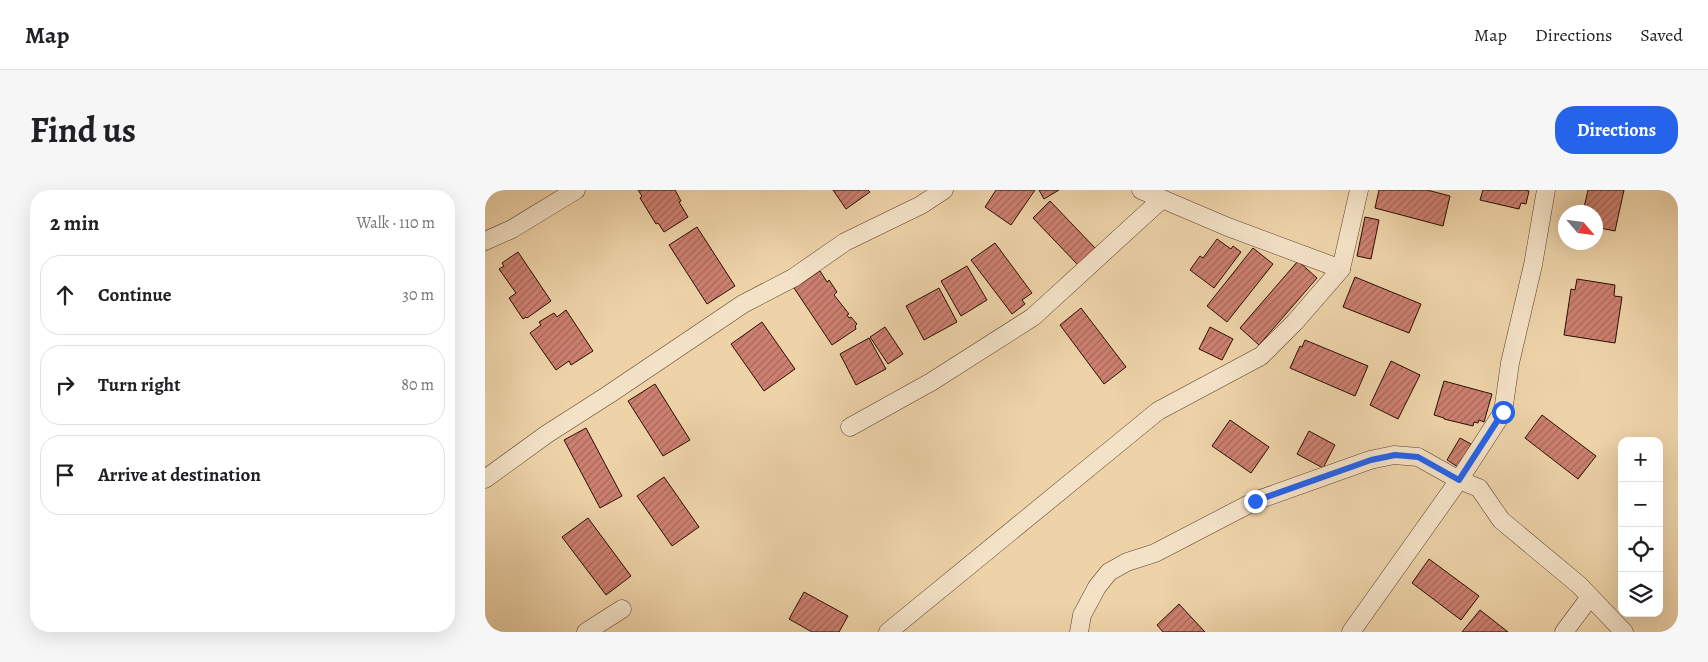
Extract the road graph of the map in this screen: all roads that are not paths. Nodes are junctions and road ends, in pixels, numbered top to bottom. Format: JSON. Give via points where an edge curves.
{"nodes":[{"id":1,"x":576,"y":190,"type":"edge"},
{"id":2,"x":944,"y":190,"type":"edge"},
{"id":3,"x":1141,"y":190,"type":"edge"},
{"id":4,"x":1359,"y":190,"type":"edge"},
{"id":5,"x":1546,"y":190,"type":"edge"},
{"id":6,"x":1162,"y":199,"type":"junction"},
{"id":7,"x":485,"y":241,"type":"edge"},
{"id":8,"x":1341,"y":269,"type":"junction"},
{"id":9,"x":849,"y":428,"type":"dead end"},
{"id":10,"x":485,"y":479,"type":"edge"},
{"id":11,"x":1459,"y":480,"type":"junction"},
{"id":12,"x":1590,"y":597,"type":"junction"},
{"id":13,"x":621,"y":609,"type":"dead end"},
{"id":14,"x":586,"y":632,"type":"edge"},
{"id":15,"x":888,"y":632,"type":"edge"},
{"id":16,"x":1079,"y":632,"type":"edge"},
{"id":17,"x":1351,"y":632,"type":"edge"},
{"id":18,"x":1564,"y":632,"type":"edge"},
{"id":19,"x":1624,"y":632,"type":"edge"}],
"edges":[{"from":1,"to":7,"type":"street","via":[[512,229]]},
{"from":2,"to":10,"type":"street","via":[[921,205],[845,242],[793,278],[743,304]]},
{"from":3,"to":6,"type":"street"},
{"from":4,"to":8,"type":"street"},
{"from":5,"to":11,"type":"street","via":[[1503,412]]},
{"from":6,"to":8,"type":"street"},
{"from":6,"to":9,"type":"street","via":[[1033,317],[931,382]]},
{"from":8,"to":15,"type":"street","via":[[1261,356],[1158,411]]},
{"from":11,"to":12,"type":"street","via":[[1479,488],[1501,520]]},
{"from":11,"to":16,"type":"street","via":[[1418,457],[1395,455],[1371,460],[1255,501],[1155,553],[1109,572],[1082,615]]},
{"from":11,"to":17,"type":"street"},
{"from":12,"to":18,"type":"street"},
{"from":12,"to":19,"type":"street"},
{"from":13,"to":14,"type":"street"}]}
